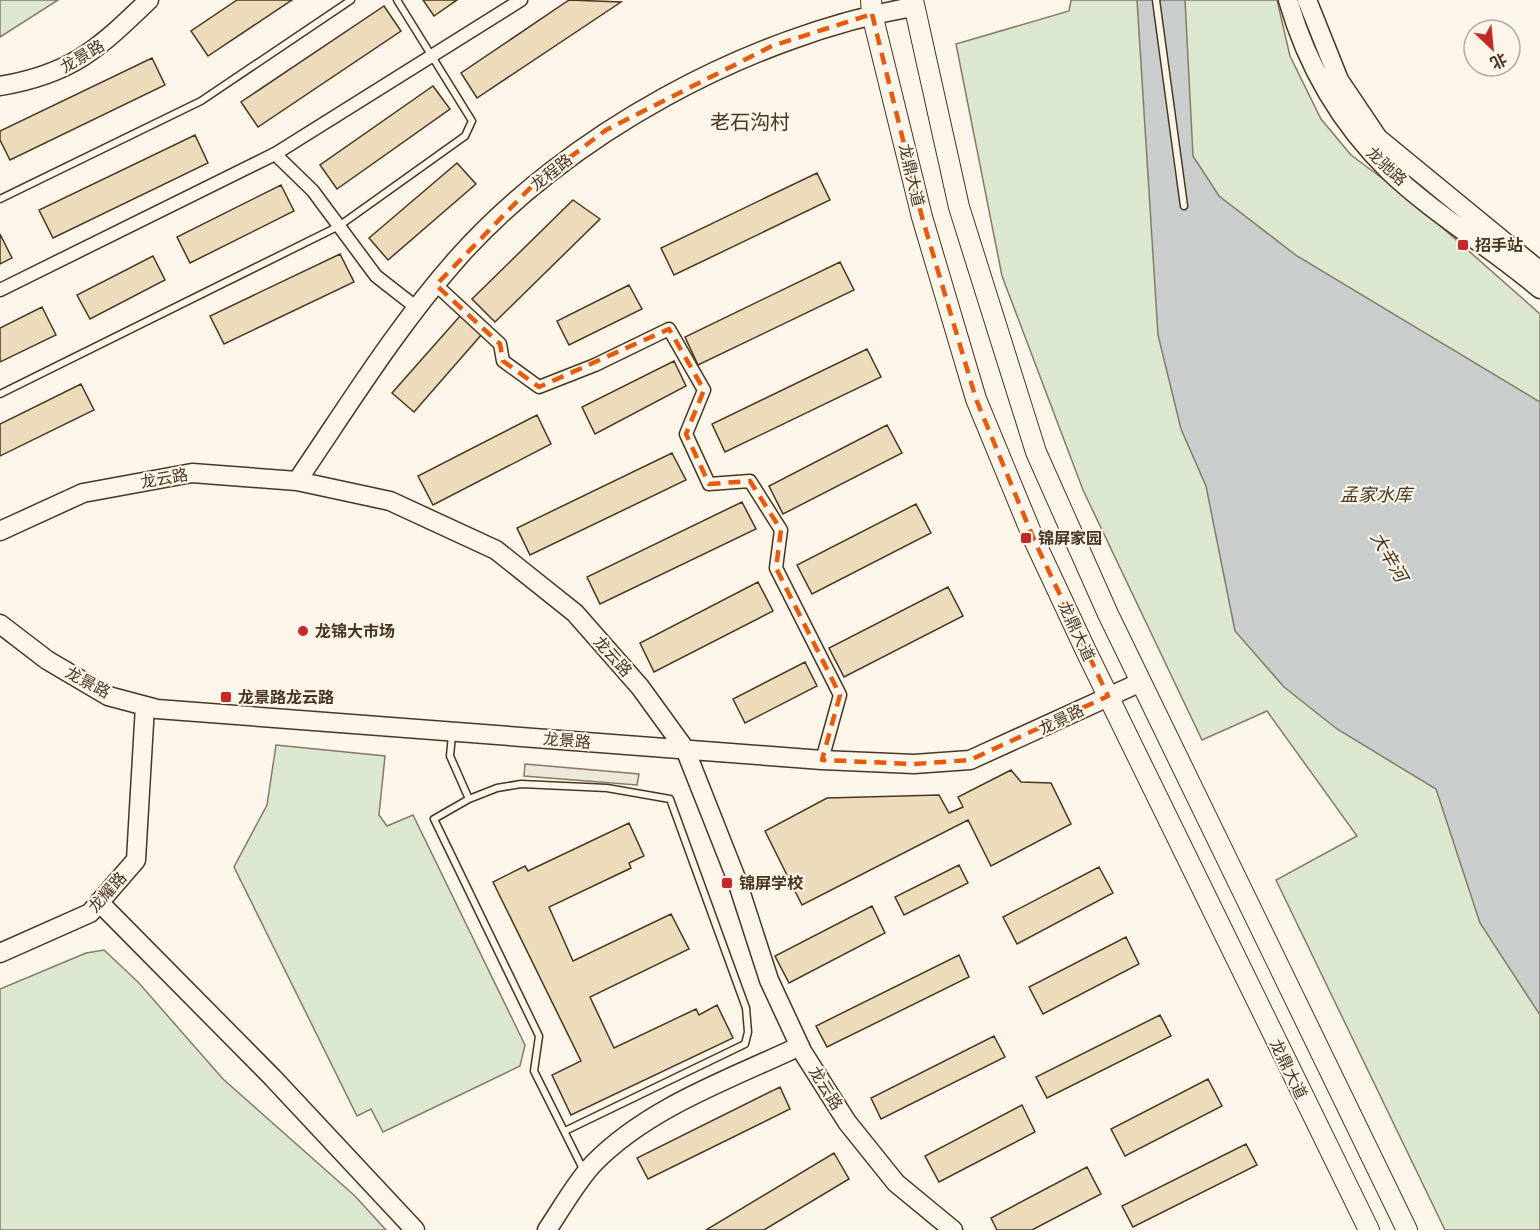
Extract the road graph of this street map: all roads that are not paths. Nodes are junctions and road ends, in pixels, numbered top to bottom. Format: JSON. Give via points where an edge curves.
{"nodes":[{"id":1,"x":149,"y":0,"type":"edge"},
{"id":2,"x":351,"y":0,"type":"edge"},
{"id":3,"x":397,"y":0,"type":"edge"},
{"id":4,"x":521,"y":0,"type":"edge"},
{"id":5,"x":1156,"y":0,"type":"edge"},
{"id":6,"x":1288,"y":0,"type":"edge"},
{"id":7,"x":1307,"y":0,"type":"edge"},
{"id":8,"x":913,"y":3,"type":"edge"},
{"id":9,"x":872,"y":7,"type":"edge"},
{"id":10,"x":0,"y":86,"type":"edge"},
{"id":11,"x":275,"y":154,"type":"junction"},
{"id":12,"x":0,"y":199,"type":"edge"},
{"id":13,"x":1184,"y":206,"type":"dead end"},
{"id":14,"x":339,"y":226,"type":"junction"},
{"id":15,"x":1540,"y":271,"type":"edge"},
{"id":16,"x":436,"y":285,"type":"junction"},
{"id":17,"x":0,"y":290,"type":"edge"},
{"id":18,"x":1540,"y":290,"type":"edge"},
{"id":19,"x":417,"y":308,"type":"junction"},
{"id":20,"x":0,"y":394,"type":"edge"},
{"id":21,"x":297,"y":482,"type":"junction"},
{"id":22,"x":0,"y":531,"type":"edge"},
{"id":23,"x":0,"y":624,"type":"edge"},
{"id":24,"x":1141,"y":682,"type":"junction"},
{"id":25,"x":1108,"y":696,"type":"junction"},
{"id":26,"x":145,"y":706,"type":"junction"},
{"id":27,"x":452,"y":730,"type":"junction"},
{"id":28,"x":685,"y":749,"type":"junction"},
{"id":29,"x":822,"y":760,"type":"junction"},
{"id":30,"x":469,"y":799,"type":"junction"},
{"id":31,"x":99,"y":902,"type":"junction"},
{"id":32,"x":0,"y":953,"type":"edge"},
{"id":33,"x":800,"y":1046,"type":"junction"},
{"id":34,"x":565,"y":1131,"type":"junction"},
{"id":35,"x":586,"y":1174,"type":"junction"},
{"id":36,"x":415,"y":1230,"type":"edge"},
{"id":37,"x":546,"y":1230,"type":"edge"},
{"id":38,"x":953,"y":1230,"type":"edge"},
{"id":39,"x":1369,"y":1230,"type":"edge"},
{"id":40,"x":1407,"y":1230,"type":"edge"}],
"edges":[{"from":1,"to":10,"type":"street","name":"龙景路","via":[[104,44],[61,70]]},
{"from":2,"to":12,"type":"lane","via":[[201,100]]},
{"from":3,"to":14,"type":"lane","via":[[472,120],[465,136]]},
{"from":4,"to":11,"type":"street"},
{"from":5,"to":13,"type":"lane"},
{"from":6,"to":18,"type":"street","name":"龙驰路","via":[[1303,49],[1319,81],[1364,144],[1391,172]]},
{"from":7,"to":15,"type":"street","name":"龙驰路","via":[[1339,80],[1378,138]]},
{"from":8,"to":9,"type":"street","name":"龙程路"},
{"from":8,"to":24,"type":"main road","via":[[959,207],[1036,452]]},
{"from":9,"to":16,"type":"street","name":"龙程路","via":[[707,76],[606,130],[532,186],[457,259]]},
{"from":9,"to":25,"type":"main road","name":"龙鼎大道","via":[[922,217],[976,399],[1035,542]]},
{"from":11,"to":14,"type":"street","via":[[313,191]]},
{"from":11,"to":17,"type":"street"},
{"from":14,"to":19,"type":"street","via":[[376,276]]},
{"from":14,"to":20,"type":"lane"},
{"from":16,"to":19,"type":"street","name":"龙程路"},
{"from":16,"to":29,"type":"street","via":[[500,344],[503,361],[539,387],[669,329],[704,390],[686,434],[709,484],[750,481],[781,530],[776,568],[840,696]]},
{"from":19,"to":21,"type":"street","name":"龙程路"},
{"from":21,"to":22,"type":"street","name":"龙云路","via":[[192,473],[83,493]]},
{"from":21,"to":28,"type":"street","name":"龙云路","via":[[390,501],[496,550],[575,613],[640,687]]},
{"from":23,"to":26,"type":"street","name":"龙景路","via":[[47,660],[108,696]]},
{"from":24,"to":25,"type":"street","name":"龙景路"},
{"from":24,"to":40,"type":"main road"},
{"from":25,"to":29,"type":"street","name":"龙景路","via":[[970,760],[914,764]]},
{"from":25,"to":39,"type":"main road","name":"龙鼎大道"},
{"from":26,"to":27,"type":"street","name":"龙景路"},
{"from":26,"to":31,"type":"street","name":"龙耀路","via":[[136,860]]},
{"from":27,"to":28,"type":"street","name":"龙景路"},
{"from":27,"to":30,"type":"lane","via":[[450,756]]},
{"from":28,"to":29,"type":"street","name":"龙景路"},
{"from":28,"to":33,"type":"street","name":"龙云路","via":[[736,878],[768,980]]},
{"from":30,"to":34,"type":"lane","via":[[434,819],[539,1036],[534,1071]]},
{"from":30,"to":34,"type":"lane","via":[[496,788],[521,784],[607,788],[670,799],[746,1008],[745,1044]]},
{"from":31,"to":32,"type":"street","name":"龙耀路","via":[[90,914]]},
{"from":31,"to":36,"type":"street","via":[[273,1078]]},
{"from":33,"to":35,"type":"street","via":[[633,1129]]},
{"from":33,"to":38,"type":"street","name":"龙云路","via":[[848,1122],[896,1183]]},
{"from":34,"to":35,"type":"lane"},
{"from":35,"to":37,"type":"street"}]}
